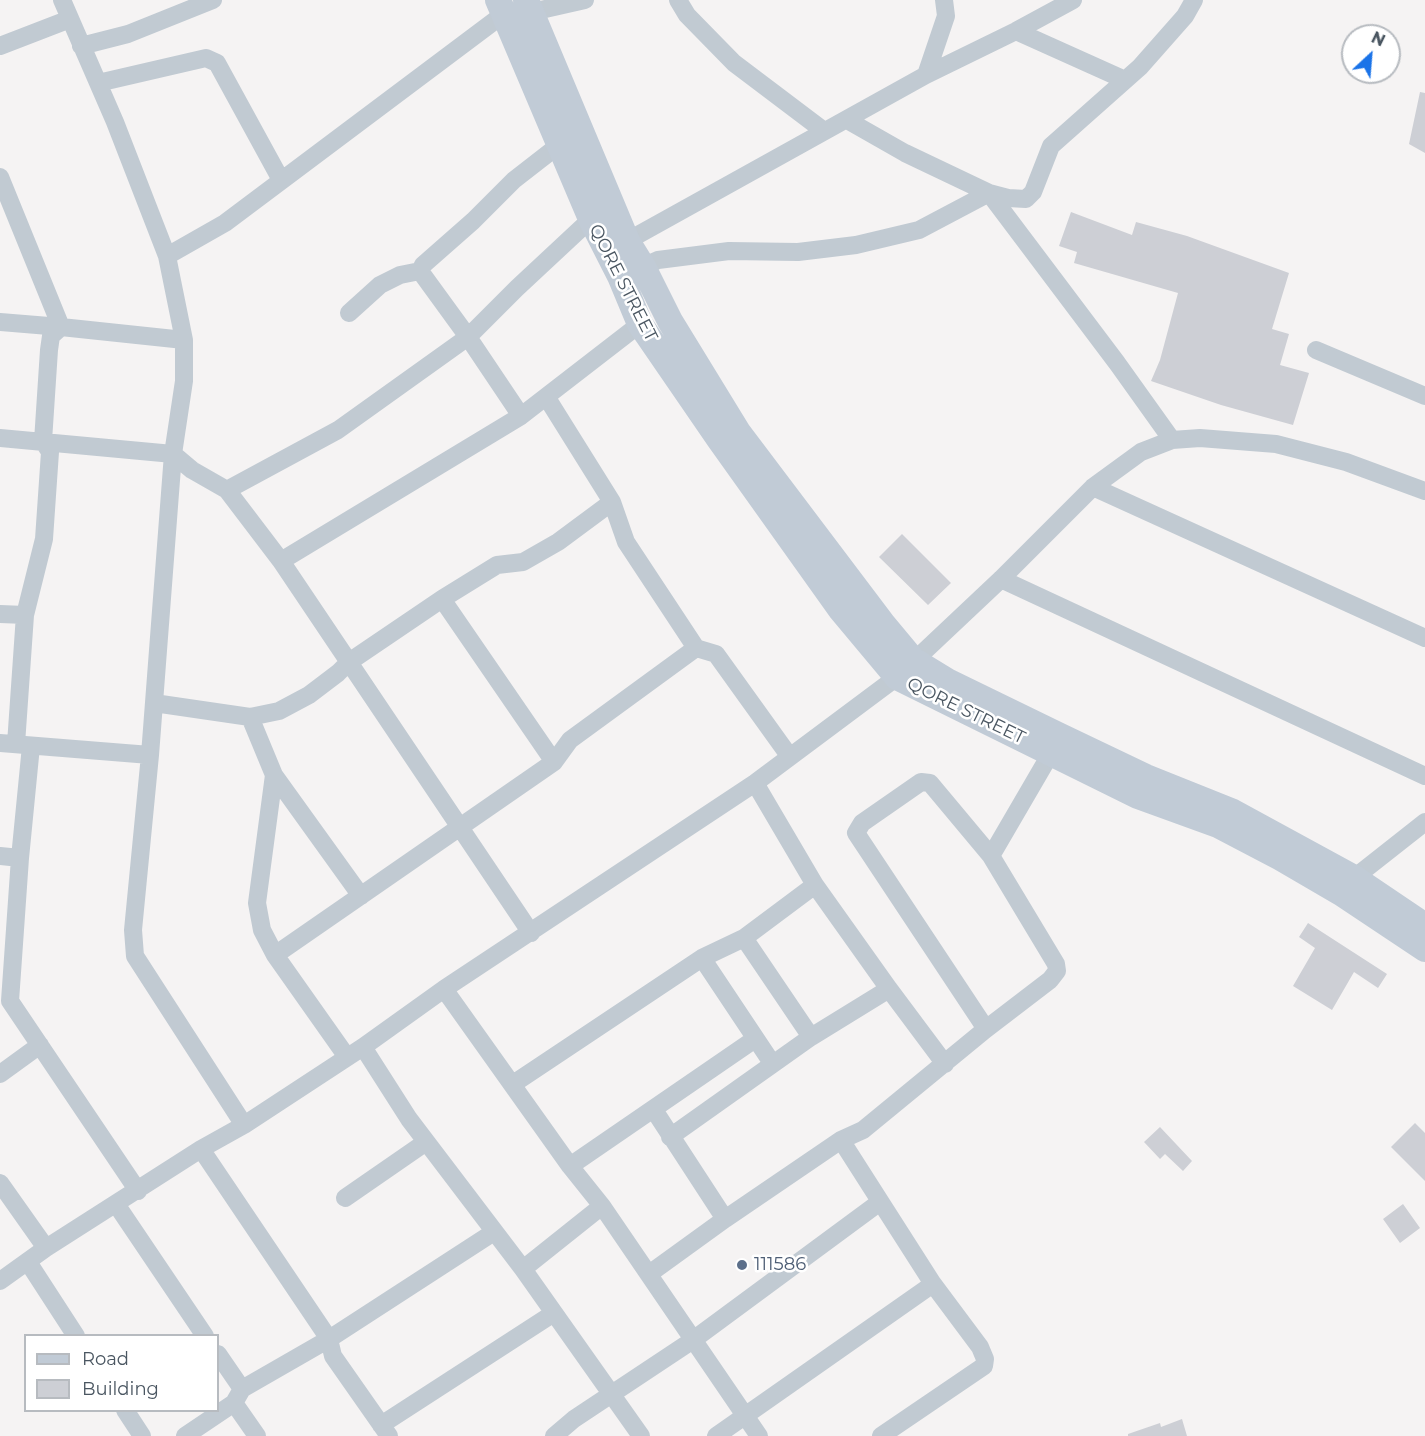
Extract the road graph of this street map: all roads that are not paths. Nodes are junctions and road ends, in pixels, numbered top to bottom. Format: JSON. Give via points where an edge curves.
{"nodes":[{"id":1,"x":62,"y":0,"type":"edge"},
{"id":2,"x":213,"y":0,"type":"edge"},
{"id":3,"x":678,"y":0,"type":"edge"},
{"id":4,"x":944,"y":0,"type":"edge"},
{"id":5,"x":1073,"y":0,"type":"edge"},
{"id":6,"x":1194,"y":0,"type":"edge"},
{"id":7,"x":580,"y":1,"type":"edge"},
{"id":8,"x":515,"y":6,"type":"edge"},
{"id":9,"x":70,"y":19,"type":"junction"},
{"id":10,"x":1016,"y":31,"type":"junction"},
{"id":11,"x":0,"y":46,"type":"edge"},
{"id":12,"x":81,"y":46,"type":"junction"},
{"id":13,"x":926,"y":75,"type":"junction"},
{"id":14,"x":1125,"y":80,"type":"junction"},
{"id":15,"x":98,"y":83,"type":"junction"},
{"id":16,"x":847,"y":120,"type":"junction"},
{"id":17,"x":824,"y":131,"type":"junction"},
{"id":18,"x":559,"y":145,"type":"junction"},
{"id":19,"x":0,"y":177,"type":"edge"},
{"id":20,"x":281,"y":180,"type":"junction"},
{"id":21,"x":589,"y":183,"type":"junction"},
{"id":22,"x":989,"y":193,"type":"junction"},
{"id":23,"x":591,"y":219,"type":"junction"},
{"id":24,"x":627,"y":241,"type":"junction"},
{"id":25,"x":167,"y":256,"type":"junction"},
{"id":26,"x":420,"y":271,"type":"junction"},
{"id":27,"x":632,"y":272,"type":"junction"},
{"id":28,"x":349,"y":313,"type":"dead end"},
{"id":29,"x":0,"y":322,"type":"edge"},
{"id":30,"x":640,"y":324,"type":"junction"},
{"id":31,"x":62,"y":327,"type":"junction"},
{"id":32,"x":468,"y":337,"type":"junction"},
{"id":33,"x":184,"y":340,"type":"junction"},
{"id":34,"x":1316,"y":350,"type":"dead end"},
{"id":35,"x":1425,"y":396,"type":"edge"},
{"id":36,"x":547,"y":398,"type":"junction"},
{"id":37,"x":521,"y":416,"type":"junction"},
{"id":38,"x":0,"y":438,"type":"edge"},
{"id":39,"x":43,"y":441,"type":"junction"},
{"id":40,"x":1172,"y":441,"type":"junction"},
{"id":41,"x":173,"y":454,"type":"junction"},
{"id":42,"x":1093,"y":487,"type":"junction"},
{"id":43,"x":227,"y":490,"type":"junction"},
{"id":44,"x":1425,"y":490,"type":"edge"},
{"id":45,"x":612,"y":502,"type":"junction"},
{"id":46,"x":281,"y":561,"type":"junction"},
{"id":47,"x":1001,"y":579,"type":"junction"},
{"id":48,"x":442,"y":599,"type":"junction"},
{"id":49,"x":0,"y":614,"type":"edge"},
{"id":50,"x":25,"y":615,"type":"junction"},
{"id":51,"x":1425,"y":638,"type":"edge"},
{"id":52,"x":696,"y":648,"type":"junction"},
{"id":53,"x":349,"y":662,"type":"junction"},
{"id":54,"x":905,"y":668,"type":"junction"},
{"id":55,"x":154,"y":703,"type":"junction"},
{"id":56,"x":250,"y":717,"type":"junction"},
{"id":57,"x":16,"y":744,"type":"edge"},
{"id":58,"x":1051,"y":753,"type":"junction"},
{"id":59,"x":150,"y":755,"type":"junction"},
{"id":60,"x":790,"y":757,"type":"junction"},
{"id":61,"x":554,"y":762,"type":"junction"},
{"id":62,"x":274,"y":776,"type":"junction"},
{"id":63,"x":1425,"y":776,"type":"edge"},
{"id":64,"x":755,"y":783,"type":"junction"},
{"id":65,"x":1425,"y":822,"type":"edge"},
{"id":66,"x":459,"y":828,"type":"junction"},
{"id":67,"x":0,"y":856,"type":"edge"},
{"id":68,"x":991,"y":856,"type":"junction"},
{"id":69,"x":20,"y":858,"type":"junction"},
{"id":70,"x":1354,"y":878,"type":"junction"},
{"id":71,"x":815,"y":885,"type":"junction"},
{"id":72,"x":361,"y":896,"type":"junction"},
{"id":73,"x":1425,"y":926,"type":"edge"},
{"id":74,"x":531,"y":933,"type":"junction"},
{"id":75,"x":744,"y":939,"type":"junction"},
{"id":76,"x":1425,"y":949,"type":"edge"},
{"id":77,"x":275,"y":955,"type":"junction"},
{"id":78,"x":702,"y":958,"type":"junction"},
{"id":79,"x":444,"y":989,"type":"junction"},
{"id":80,"x":889,"y":989,"type":"junction"},
{"id":81,"x":5,"y":1000,"type":"edge"},
{"id":82,"x":986,"y":1029,"type":"junction"},
{"id":83,"x":812,"y":1037,"type":"junction"},
{"id":84,"x":755,"y":1039,"type":"junction"},
{"id":85,"x":40,"y":1046,"type":"junction"},
{"id":86,"x":363,"y":1047,"type":"junction"},
{"id":87,"x":346,"y":1057,"type":"junction"},
{"id":88,"x":772,"y":1063,"type":"junction"},
{"id":89,"x":945,"y":1064,"type":"junction"},
{"id":90,"x":0,"y":1074,"type":"edge"},
{"id":91,"x":513,"y":1084,"type":"junction"},
{"id":92,"x":654,"y":1110,"type":"junction"},
{"id":93,"x":244,"y":1125,"type":"junction"},
{"id":94,"x":670,"y":1137,"type":"junction"},
{"id":95,"x":841,"y":1140,"type":"junction"},
{"id":96,"x":426,"y":1142,"type":"junction"},
{"id":97,"x":201,"y":1149,"type":"junction"},
{"id":98,"x":570,"y":1166,"type":"junction"},
{"id":99,"x":0,"y":1183,"type":"edge"},
{"id":100,"x":138,"y":1191,"type":"junction"},
{"id":101,"x":345,"y":1198,"type":"dead end"},
{"id":102,"x":880,"y":1202,"type":"junction"},
{"id":103,"x":116,"y":1204,"type":"junction"},
{"id":104,"x":602,"y":1206,"type":"junction"},
{"id":105,"x":725,"y":1219,"type":"junction"},
{"id":106,"x":494,"y":1232,"type":"junction"},
{"id":107,"x":46,"y":1248,"type":"junction"},
{"id":108,"x":28,"y":1262,"type":"junction"},
{"id":109,"x":523,"y":1269,"type":"junction"},
{"id":110,"x":649,"y":1274,"type":"junction"},
{"id":111,"x":0,"y":1281,"type":"edge"},
{"id":112,"x":933,"y":1284,"type":"junction"},
{"id":113,"x":554,"y":1313,"type":"junction"},
{"id":114,"x":75,"y":1334,"type":"edge"},
{"id":115,"x":204,"y":1334,"type":"edge"},
{"id":116,"x":329,"y":1339,"type":"junction"},
{"id":117,"x":693,"y":1340,"type":"junction"},
{"id":118,"x":219,"y":1356,"type":"edge"},
{"id":119,"x":613,"y":1394,"type":"junction"},
{"id":120,"x":238,"y":1396,"type":"junction"},
{"id":121,"x":219,"y":1410,"type":"edge"},
{"id":122,"x":126,"y":1412,"type":"edge"},
{"id":123,"x":217,"y":1412,"type":"edge"},
{"id":124,"x":745,"y":1415,"type":"junction"},
{"id":125,"x":385,"y":1431,"type":"edge"},
{"id":126,"x":142,"y":1436,"type":"edge"},
{"id":127,"x":185,"y":1436,"type":"edge"},
{"id":128,"x":257,"y":1436,"type":"edge"},
{"id":129,"x":554,"y":1436,"type":"edge"},
{"id":130,"x":641,"y":1436,"type":"edge"},
{"id":131,"x":716,"y":1436,"type":"edge"},
{"id":132,"x":759,"y":1436,"type":"edge"},
{"id":133,"x":881,"y":1436,"type":"edge"}],
"edges":[{"from":1,"to":9,"type":"street"},
{"from":2,"to":12,"type":"street","via":[[128,34]]},
{"from":3,"to":17,"type":"street","via":[[687,15],[734,63]]},
{"from":4,"to":13,"type":"street","via":[[946,16]]},
{"from":5,"to":10,"type":"street"},
{"from":6,"to":14,"type":"street","via":[[1185,16]]},
{"from":7,"to":8,"type":"street"},
{"from":8,"to":18,"type":"street"},
{"from":8,"to":20,"type":"street"},
{"from":8,"to":21,"type":"street"},
{"from":9,"to":11,"type":"street"},
{"from":9,"to":12,"type":"street"},
{"from":10,"to":13,"type":"street"},
{"from":10,"to":14,"type":"street"},
{"from":12,"to":15,"type":"street"},
{"from":13,"to":16,"type":"street"},
{"from":14,"to":22,"type":"street","via":[[1051,146],[1033,192],[1026,199]]},
{"from":15,"to":20,"type":"street","via":[[206,58],[217,63]]},
{"from":15,"to":25,"type":"street"},
{"from":16,"to":17,"type":"street"},
{"from":16,"to":22,"type":"street"},
{"from":17,"to":24,"type":"street"},
{"from":18,"to":21,"type":"street"},
{"from":18,"to":26,"type":"street","via":[[514,180]]},
{"from":19,"to":31,"type":"street"},
{"from":20,"to":25,"type":"street","via":[[225,223]]},
{"from":21,"to":23,"type":"street","name":"QORE STREET"},
{"from":21,"to":24,"type":"street","name":"QORE STREET"},
{"from":22,"to":27,"type":"street","via":[[919,230],[856,245],[798,252],[729,251],[658,260]]},
{"from":22,"to":40,"type":"street"},
{"from":23,"to":27,"type":"street","name":"QORE STREET"},
{"from":23,"to":32,"type":"street"},
{"from":24,"to":27,"type":"street","name":"QORE STREET"},
{"from":25,"to":33,"type":"street"},
{"from":26,"to":28,"type":"street","via":[[380,285]]},
{"from":26,"to":32,"type":"street"},
{"from":27,"to":30,"type":"street","name":"QORE STREET"},
{"from":27,"to":54,"type":"street","name":"QORE STREET","via":[[670,321],[738,432],[883,624]]},
{"from":29,"to":31,"type":"street"},
{"from":30,"to":36,"type":"street"},
{"from":30,"to":54,"type":"street","name":"QORE STREET","via":[[841,610]]},
{"from":31,"to":33,"type":"street"},
{"from":31,"to":39,"type":"street","via":[[51,336]]},
{"from":32,"to":37,"type":"street"},
{"from":32,"to":43,"type":"street","via":[[338,430]]},
{"from":33,"to":41,"type":"street","via":[[184,381]]},
{"from":34,"to":35,"type":"street"},
{"from":36,"to":37,"type":"street"},
{"from":36,"to":45,"type":"street"},
{"from":37,"to":46,"type":"street"},
{"from":38,"to":39,"type":"street"},
{"from":39,"to":41,"type":"street"},
{"from":39,"to":50,"type":"street","via":[[50,452],[44,539]]},
{"from":40,"to":42,"type":"street","via":[[1141,452]]},
{"from":40,"to":44,"type":"street","via":[[1200,438],[1276,444],[1346,462]]},
{"from":41,"to":43,"type":"street"},
{"from":41,"to":55,"type":"street"},
{"from":42,"to":47,"type":"street"},
{"from":42,"to":51,"type":"street"},
{"from":43,"to":46,"type":"street"},
{"from":45,"to":48,"type":"street","via":[[523,562],[497,565]]},
{"from":45,"to":52,"type":"street","via":[[626,542]]},
{"from":46,"to":53,"type":"street"},
{"from":47,"to":54,"type":"street"},
{"from":47,"to":63,"type":"street"},
{"from":48,"to":53,"type":"street"},
{"from":48,"to":61,"type":"street"},
{"from":49,"to":50,"type":"street"},
{"from":50,"to":57,"type":"street"},
{"from":52,"to":60,"type":"street","via":[[716,654]]},
{"from":52,"to":61,"type":"street","via":[[570,740]]},
{"from":53,"to":56,"type":"street","via":[[309,695],[279,711]]},
{"from":53,"to":66,"type":"street"},
{"from":54,"to":58,"type":"street","name":"QORE STREET"},
{"from":54,"to":60,"type":"street"},
{"from":54,"to":70,"type":"street","name":"QORE STREET","via":[[949,682],[1146,777],[1231,811]]},
{"from":55,"to":56,"type":"street"},
{"from":55,"to":59,"type":"street"},
{"from":56,"to":62,"type":"street"},
{"from":57,"to":59,"type":"street"},
{"from":57,"to":69,"type":"street"},
{"from":58,"to":68,"type":"street"},
{"from":58,"to":76,"type":"street","name":"QORE STREET","via":[[1138,796],[1218,825],[1281,858]]},
{"from":59,"to":93,"type":"street","via":[[133,930],[135,956]]},
{"from":60,"to":64,"type":"street"},
{"from":61,"to":66,"type":"street"},
{"from":62,"to":72,"type":"street"},
{"from":62,"to":77,"type":"street","via":[[257,903],[262,930]]},
{"from":64,"to":71,"type":"street"},
{"from":64,"to":74,"type":"street"},
{"from":65,"to":70,"type":"street"},
{"from":66,"to":72,"type":"street"},
{"from":66,"to":74,"type":"street"},
{"from":67,"to":69,"type":"street"},
{"from":68,"to":82,"type":"street","via":[[1057,971]]},
{"from":68,"to":82,"type":"street","via":[[930,783],[913,786],[862,823],[856,833]]},
{"from":69,"to":81,"type":"street"},
{"from":70,"to":73,"type":"street","name":"QORE STREET"},
{"from":71,"to":75,"type":"street"},
{"from":71,"to":80,"type":"street"},
{"from":72,"to":77,"type":"street"},
{"from":74,"to":79,"type":"street"},
{"from":75,"to":78,"type":"street"},
{"from":75,"to":83,"type":"street"},
{"from":77,"to":87,"type":"street"},
{"from":78,"to":84,"type":"street"},
{"from":78,"to":91,"type":"street"},
{"from":79,"to":86,"type":"street"},
{"from":79,"to":91,"type":"street"},
{"from":80,"to":83,"type":"street"},
{"from":80,"to":89,"type":"street"},
{"from":81,"to":85,"type":"street"},
{"from":82,"to":89,"type":"street"},
{"from":83,"to":88,"type":"street"},
{"from":84,"to":88,"type":"street"},
{"from":84,"to":92,"type":"street"},
{"from":85,"to":90,"type":"street"},
{"from":85,"to":100,"type":"street"},
{"from":86,"to":87,"type":"street"},
{"from":86,"to":96,"type":"street"},
{"from":87,"to":93,"type":"street"},
{"from":88,"to":94,"type":"street"},
{"from":89,"to":95,"type":"street","via":[[863,1130]]},
{"from":91,"to":98,"type":"street"},
{"from":92,"to":94,"type":"street"},
{"from":92,"to":98,"type":"street"},
{"from":93,"to":97,"type":"street"},
{"from":94,"to":105,"type":"street"},
{"from":95,"to":102,"type":"street"},
{"from":95,"to":105,"type":"street"},
{"from":96,"to":101,"type":"street"},
{"from":96,"to":106,"type":"street"},
{"from":97,"to":100,"type":"street"},
{"from":97,"to":116,"type":"street"},
{"from":98,"to":104,"type":"street"},
{"from":99,"to":107,"type":"street"},
{"from":100,"to":103,"type":"street"},
{"from":102,"to":112,"type":"street"},
{"from":102,"to":117,"type":"street"},
{"from":103,"to":107,"type":"street"},
{"from":103,"to":115,"type":"street"},
{"from":104,"to":109,"type":"street"},
{"from":104,"to":110,"type":"street"},
{"from":105,"to":110,"type":"street"},
{"from":106,"to":109,"type":"street"},
{"from":106,"to":116,"type":"street"},
{"from":107,"to":108,"type":"street"},
{"from":108,"to":111,"type":"street"},
{"from":108,"to":114,"type":"street"},
{"from":109,"to":113,"type":"street"},
{"from":110,"to":117,"type":"street"},
{"from":112,"to":124,"type":"street"},
{"from":112,"to":133,"type":"street","via":[[980,1347],[984,1366]]},
{"from":113,"to":119,"type":"street"},
{"from":113,"to":125,"type":"street"},
{"from":116,"to":120,"type":"street"},
{"from":116,"to":125,"type":"street","via":[[333,1356]]},
{"from":117,"to":119,"type":"street"},
{"from":117,"to":124,"type":"street"},
{"from":118,"to":120,"type":"street"},
{"from":119,"to":129,"type":"street"},
{"from":119,"to":130,"type":"street"},
{"from":120,"to":121,"type":"street"},
{"from":120,"to":128,"type":"street"},
{"from":122,"to":126,"type":"street"},
{"from":123,"to":127,"type":"street"},
{"from":124,"to":131,"type":"street"},
{"from":124,"to":132,"type":"street"}]}
